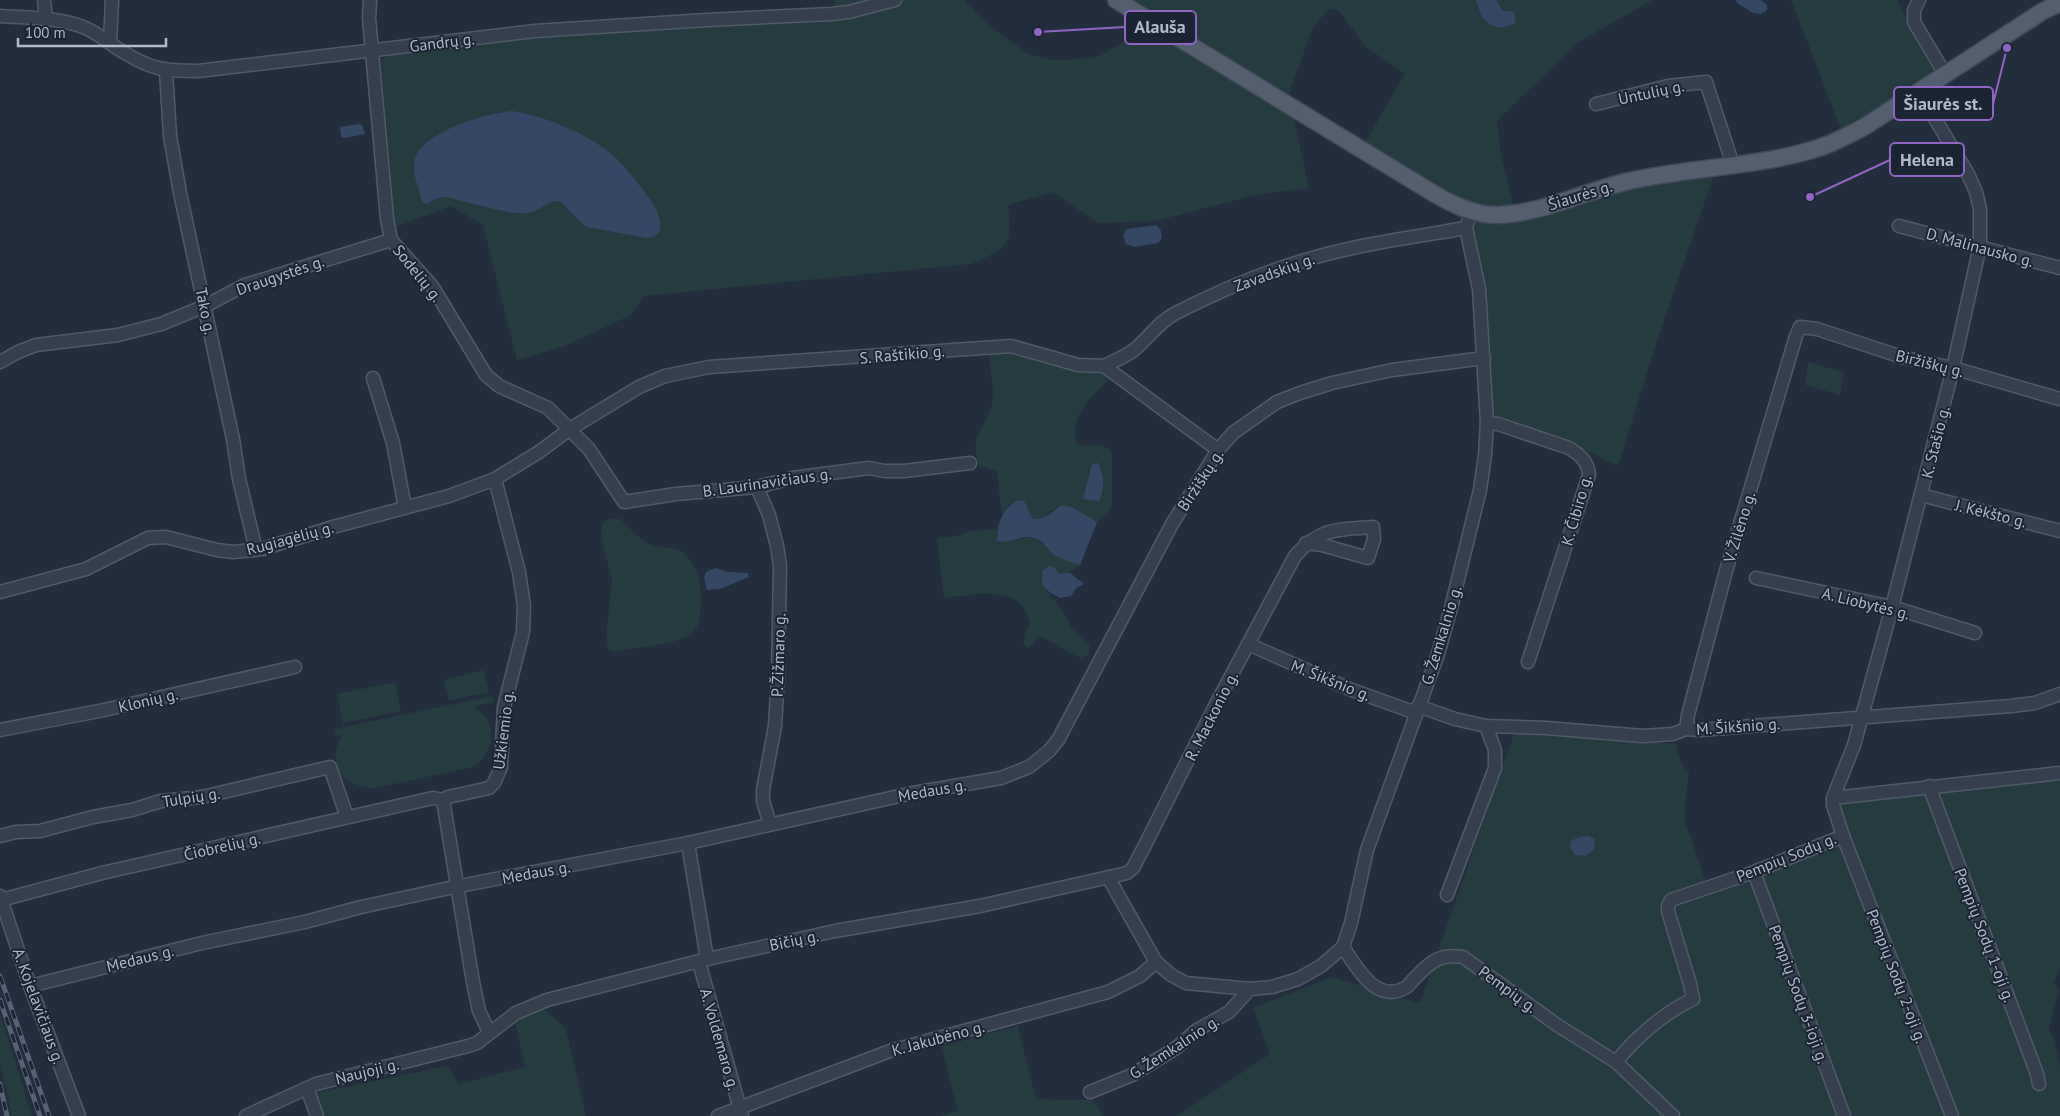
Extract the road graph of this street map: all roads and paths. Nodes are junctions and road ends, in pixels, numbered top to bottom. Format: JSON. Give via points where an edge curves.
{"nodes":[{"id":1,"x":44,"y":0,"type":"edge"},
{"id":2,"x":112,"y":0,"type":"edge"},
{"id":3,"x":370,"y":0,"type":"edge"},
{"id":4,"x":895,"y":0,"type":"edge"},
{"id":5,"x":1116,"y":0,"type":"edge"},
{"id":6,"x":1918,"y":0,"type":"edge"},
{"id":7,"x":2060,"y":3,"type":"edge"},
{"id":8,"x":2040,"y":6,"type":"edge"},
{"id":9,"x":0,"y":16,"type":"edge"},
{"id":10,"x":46,"y":19,"type":"junction"},
{"id":11,"x":110,"y":43,"type":"junction"},
{"id":12,"x":372,"y":51,"type":"junction"},
{"id":13,"x":166,"y":71,"type":"junction"},
{"id":14,"x":1945,"y":74,"type":"junction"},
{"id":15,"x":1918,"y":92,"type":"junction"},
{"id":16,"x":1596,"y":104,"type":"dead end"},
{"id":17,"x":1733,"y":165,"type":"junction"},
{"id":18,"x":1471,"y":211,"type":"junction"},
{"id":19,"x":1899,"y":226,"type":"dead end"},
{"id":20,"x":1466,"y":228,"type":"junction"},
{"id":21,"x":391,"y":240,"type":"junction"},
{"id":22,"x":1980,"y":246,"type":"junction"},
{"id":23,"x":2060,"y":268,"type":"edge"},
{"id":24,"x":205,"y":306,"type":"junction"},
{"id":25,"x":1800,"y":327,"type":"joint"},
{"id":26,"x":1484,"y":358,"type":"junction"},
{"id":27,"x":0,"y":362,"type":"edge"},
{"id":28,"x":1104,"y":366,"type":"junction"},
{"id":29,"x":1953,"y":368,"type":"junction"},
{"id":30,"x":374,"y":378,"type":"dead end"},
{"id":31,"x":2060,"y":399,"type":"edge"},
{"id":32,"x":1487,"y":423,"type":"junction"},
{"id":33,"x":570,"y":428,"type":"junction"},
{"id":34,"x":1218,"y":450,"type":"junction"},
{"id":35,"x":970,"y":463,"type":"dead end"},
{"id":36,"x":495,"y":479,"type":"junction"},
{"id":37,"x":757,"y":487,"type":"junction"},
{"id":38,"x":1921,"y":495,"type":"junction"},
{"id":39,"x":401,"y":509,"type":"junction"},
{"id":40,"x":2060,"y":530,"type":"edge"},
{"id":41,"x":1306,"y":543,"type":"junction"},
{"id":42,"x":256,"y":550,"type":"junction"},
{"id":43,"x":1756,"y":578,"type":"dead end"},
{"id":44,"x":0,"y":592,"type":"edge"},
{"id":45,"x":1892,"y":607,"type":"junction"},
{"id":46,"x":1975,"y":633,"type":"dead end"},
{"id":47,"x":1248,"y":644,"type":"junction"},
{"id":48,"x":1528,"y":662,"type":"dead end"},
{"id":49,"x":295,"y":667,"type":"dead end"},
{"id":50,"x":2060,"y":694,"type":"edge"},
{"id":51,"x":1417,"y":709,"type":"junction"},
{"id":52,"x":1862,"y":717,"type":"junction"},
{"id":53,"x":1486,"y":726,"type":"junction"},
{"id":54,"x":1686,"y":729,"type":"junction"},
{"id":55,"x":0,"y":730,"type":"edge"},
{"id":56,"x":1040,"y":759,"type":"joint"},
{"id":57,"x":2060,"y":773,"type":"edge"},
{"id":58,"x":1929,"y":786,"type":"junction"},
{"id":59,"x":1833,"y":798,"type":"junction"},
{"id":60,"x":443,"y":800,"type":"junction"},
{"id":61,"x":347,"y":817,"type":"junction"},
{"id":62,"x":770,"y":824,"type":"junction"},
{"id":63,"x":0,"y":836,"type":"edge"},
{"id":64,"x":1842,"y":836,"type":"junction"},
{"id":65,"x":688,"y":843,"type":"junction"},
{"id":66,"x":1754,"y":872,"type":"junction"},
{"id":67,"x":1108,"y":877,"type":"junction"},
{"id":68,"x":458,"y":886,"type":"junction"},
{"id":69,"x":1448,"y":895,"type":"dead end"},
{"id":70,"x":1,"y":898,"type":"edge"},
{"id":71,"x":1343,"y":947,"type":"junction"},
{"id":72,"x":703,"y":960,"type":"junction"},
{"id":73,"x":1156,"y":962,"type":"junction"},
{"id":74,"x":30,"y":986,"type":"junction"},
{"id":75,"x":1250,"y":989,"type":"junction"},
{"id":76,"x":489,"y":1032,"type":"junction"},
{"id":77,"x":1616,"y":1062,"type":"junction"},
{"id":78,"x":2039,"y":1084,"type":"dead end"},
{"id":79,"x":307,"y":1088,"type":"junction"},
{"id":80,"x":1090,"y":1092,"type":"dead end"},
{"id":81,"x":741,"y":1112,"type":"edge"},
{"id":82,"x":79,"y":1116,"type":"edge"},
{"id":83,"x":246,"y":1116,"type":"edge"},
{"id":84,"x":317,"y":1116,"type":"edge"},
{"id":85,"x":718,"y":1116,"type":"edge"},
{"id":86,"x":1673,"y":1116,"type":"edge"},
{"id":87,"x":1844,"y":1116,"type":"edge"},
{"id":88,"x":1952,"y":1116,"type":"edge"}],
"edges":[{"from":1,"to":10,"type":"street"},
{"from":2,"to":11,"type":"street"},
{"from":3,"to":12,"type":"street","name":"Sodelių g."},
{"from":4,"to":12,"type":"street","name":"Gandrų g.","via":[[831,14],[535,31]]},
{"from":5,"to":18,"type":"main road","name":"Šiaurės g.","via":[[1432,193]]},
{"from":6,"to":14,"type":"street","via":[[1914,22]]},
{"from":7,"to":8,"type":"main road","name":"Šiaurės g."},
{"from":8,"to":14,"type":"main road","name":"Šiaurės g."},
{"from":9,"to":10,"type":"street","name":"Gandrų g."},
{"from":10,"to":11,"type":"street","name":"Gandrų g.","via":[[81,26]]},
{"from":11,"to":13,"type":"street","name":"Gandrų g.","via":[[142,63]]},
{"from":12,"to":13,"type":"street","name":"Gandrų g."},
{"from":12,"to":21,"type":"street","name":"Sodelių g."},
{"from":13,"to":24,"type":"street","name":"Tako g.","via":[[170,136]]},
{"from":14,"to":15,"type":"main road","name":"Šiaurės g."},
{"from":15,"to":17,"type":"main road","name":"Šiaurės g.","via":[[1835,142],[1798,154]]},
{"from":15,"to":22,"type":"street","name":"K. Stašio g.","via":[[1976,192],[1980,209]]},
{"from":16,"to":17,"type":"street","name":"Untulių g.","via":[[1668,86],[1706,82]]},
{"from":17,"to":18,"type":"main road","name":"Šiaurės g.","via":[[1624,182],[1518,213],[1494,215]]},
{"from":18,"to":20,"type":"street","name":"G. Žemkalnio g."},
{"from":19,"to":22,"type":"street","name":"D. Malinausko g."},
{"from":20,"to":26,"type":"street","name":"G. Žemkalnio g.","via":[[1479,289]]},
{"from":20,"to":28,"type":"street","name":"Zavadskių g.","via":[[1353,248],[1272,271],[1174,314],[1135,349]]},
{"from":21,"to":24,"type":"street","name":"Draugystės g.","via":[[245,285]]},
{"from":21,"to":33,"type":"street","name":"Sodelių g.","via":[[432,286],[486,375],[499,386],[548,408]]},
{"from":22,"to":23,"type":"street","name":"D. Malinausko g."},
{"from":22,"to":29,"type":"street","name":"K. Stašio g."},
{"from":24,"to":27,"type":"street","name":"Draugystės g.","via":[[161,324],[118,335],[36,345]]},
{"from":24,"to":42,"type":"street","name":"Tako g."},
{"from":25,"to":29,"type":"street","name":"Biržiškų g.","via":[[1817,329],[1902,357]]},
{"from":25,"to":54,"type":"street","name":"V. Žilėno g.","via":[[1726,570]]},
{"from":26,"to":32,"type":"street","name":"G. Žemkalnio g."},
{"from":26,"to":34,"type":"street","name":"Biržiškų g.","via":[[1384,372],[1300,393],[1277,402],[1249,421]]},
{"from":28,"to":33,"type":"street","name":"S. Raštikio g.","via":[[1078,365],[1011,346],[709,367],[665,376],[639,387]]},
{"from":28,"to":34,"type":"street"},
{"from":29,"to":31,"type":"street","name":"Biržiškų g."},
{"from":29,"to":38,"type":"street","name":"K. Stašio g."},
{"from":30,"to":39,"type":"street","via":[[393,443]]},
{"from":32,"to":48,"type":"street","name":"K. Čibiro g.","via":[[1569,448],[1579,454],[1588,468],[1589,475]]},
{"from":32,"to":51,"type":"street","name":"G. Žemkalnio g.","via":[[1486,455],[1472,528],[1440,645]]},
{"from":33,"to":36,"type":"street","name":"Rugiagėlių g."},
{"from":33,"to":37,"type":"street","name":"B. Laurinavičiaus g.","via":[[597,459],[624,502]]},
{"from":34,"to":56,"type":"street","name":"Biržiškų g.","via":[[1172,524],[1058,740]]},
{"from":35,"to":37,"type":"street","name":"B. Laurinavičiaus g.","via":[[904,471],[869,468],[792,478]]},
{"from":36,"to":39,"type":"street","name":"Rugiagėlių g."},
{"from":36,"to":60,"type":"street","name":"Užkiemio g.","via":[[519,572],[524,632],[504,707],[498,776],[489,788]]},
{"from":37,"to":62,"type":"street","name":"P. Žižmaro g.","via":[[769,515],[780,566],[778,677],[763,790]]},
{"from":38,"to":40,"type":"street","name":"J. Kėkšto g."},
{"from":38,"to":45,"type":"street","name":"K. Stašio g."},
{"from":39,"to":42,"type":"street","name":"Rugiagėlių g."},
{"from":41,"to":41,"type":"street","name":"R. Mackonio g.","via":[[1368,558],[1374,539],[1373,527],[1327,532]]},
{"from":41,"to":47,"type":"street","name":"R. Mackonio g.","via":[[1284,574]]},
{"from":42,"to":44,"type":"street","name":"Rugiagėlių g.","via":[[233,552],[166,537],[148,538],[86,569]]},
{"from":43,"to":45,"type":"street","name":"A. Liobytės g."},
{"from":45,"to":46,"type":"street","name":"A. Liobytės g."},
{"from":45,"to":52,"type":"street","name":"K. Stašio g."},
{"from":47,"to":51,"type":"street","name":"M. Šikšnio g.","via":[[1352,690]]},
{"from":47,"to":67,"type":"street","name":"R. Mackonio g.","via":[[1133,868],[1127,873]]},
{"from":49,"to":55,"type":"street","name":"Klonių g."},
{"from":50,"to":52,"type":"street","name":"M. Šikšnio g.","via":[[2035,703],[2011,706]]},
{"from":51,"to":53,"type":"street","name":"M. Šikšnio g."},
{"from":51,"to":71,"type":"street","name":"G. Žemkalnio g.","via":[[1367,850],[1352,923]]},
{"from":52,"to":54,"type":"street","name":"M. Šikšnio g."},
{"from":52,"to":59,"type":"street","name":"K. Stašio g."},
{"from":53,"to":54,"type":"street","name":"M. Šikšnio g.","via":[[1590,730],[1643,736],[1673,734]]},
{"from":53,"to":69,"type":"street","via":[[1495,750],[1494,768]]},
{"from":56,"to":62,"type":"street","name":"Medaus g.","via":[[1001,778]]},
{"from":57,"to":58,"type":"street"},
{"from":58,"to":59,"type":"street"},
{"from":58,"to":78,"type":"street","name":"Pempių Sodų 1-oji g."},
{"from":59,"to":64,"type":"street","name":"Pempių Sodų g."},
{"from":60,"to":61,"type":"street","name":"Čiobrelių g.","via":[[433,798]]},
{"from":60,"to":68,"type":"street"},
{"from":61,"to":63,"type":"street","name":"Tulpių g.","via":[[330,767],[202,797],[161,800],[40,831]]},
{"from":61,"to":70,"type":"street","name":"Čiobrelių g."},
{"from":62,"to":65,"type":"street","name":"Medaus g."},
{"from":64,"to":66,"type":"street","name":"Pempių Sodų g."},
{"from":64,"to":88,"type":"street","name":"Pempių Sodų 2-oji g."},
{"from":65,"to":68,"type":"street","name":"Medaus g."},
{"from":65,"to":72,"type":"street","name":"A. Voldemaro g."},
{"from":66,"to":77,"type":"street","name":"Pempių Sodų g.","via":[[1669,902],[1668,911],[1693,999],[1677,1007],[1631,1043]]},
{"from":66,"to":87,"type":"street","name":"Pempių Sodų 3-ioji g."},
{"from":67,"to":72,"type":"street","name":"Bičių g.","via":[[988,905],[835,931]]},
{"from":67,"to":73,"type":"street"},
{"from":68,"to":74,"type":"street","name":"Medaus g.","via":[[202,943]]},
{"from":68,"to":76,"type":"street","via":[[479,1011]]},
{"from":70,"to":74,"type":"street","name":"A. Kojelavičiaus g."},
{"from":71,"to":75,"type":"street","name":"G. Žemkalnio g.","via":[[1321,966],[1298,978],[1272,987]]},
{"from":71,"to":77,"type":"street","name":"Pempių g.","via":[[1363,978],[1383,990],[1393,991],[1405,988],[1428,964],[1439,958],[1450,955],[1463,957],[1557,1025]]},
{"from":72,"to":76,"type":"street","name":"Bičių g.","via":[[540,1002],[516,1013]]},
{"from":72,"to":81,"type":"street","name":"A. Voldemaro g."},
{"from":73,"to":75,"type":"street","name":"G. Žemkalnio g.","via":[[1186,984]]},
{"from":73,"to":81,"type":"street","name":"K. Jakubėno g.","via":[[1140,976],[1108,992],[890,1051]]},
{"from":74,"to":82,"type":"street","name":"A. Kojelavičiaus g."},
{"from":75,"to":80,"type":"street","name":"G. Žemkalnio g.","via":[[1229,1012],[1197,1030],[1176,1048],[1132,1076]]},
{"from":76,"to":79,"type":"street","name":"Naujoji g.","via":[[468,1046]]},
{"from":77,"to":86,"type":"street","name":"Pempių g."},
{"from":79,"to":83,"type":"street","name":"Naujoji g."},
{"from":79,"to":84,"type":"street"},
{"from":81,"to":85,"type":"street","name":"K. Jakubėno g."}]}
